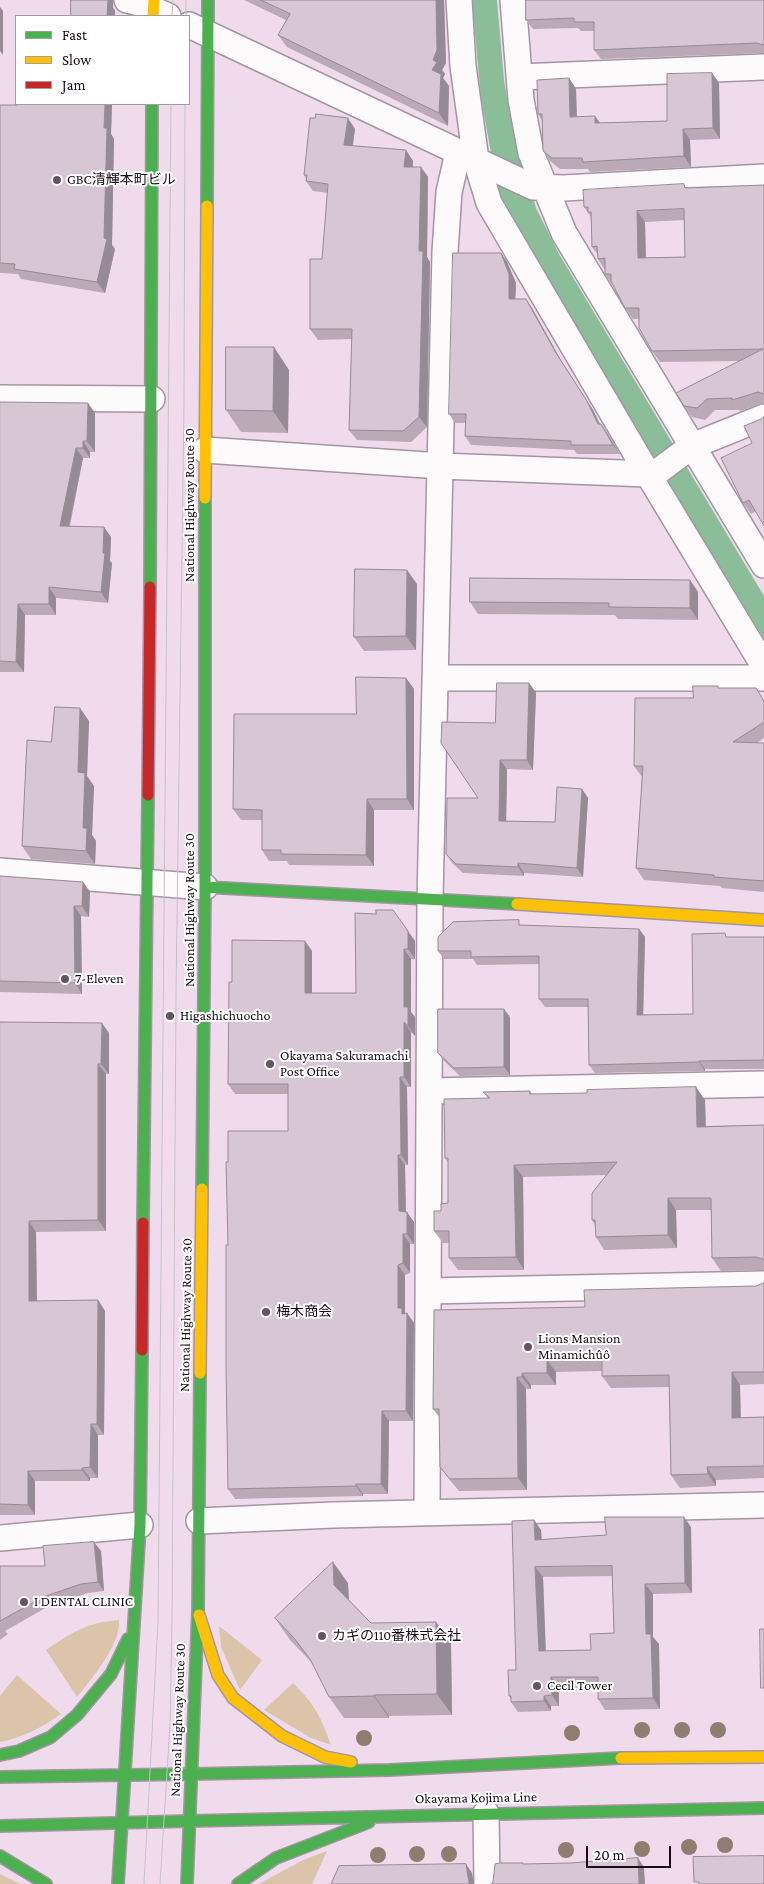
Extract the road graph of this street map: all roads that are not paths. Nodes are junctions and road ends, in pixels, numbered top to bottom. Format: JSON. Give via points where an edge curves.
{"nodes":[{"id":1,"x":127,"y":0,"type":"edge"},
{"id":2,"x":208,"y":0,"type":"edge"},
{"id":3,"x":459,"y":0,"type":"edge"},
{"id":4,"x":513,"y":0,"type":"edge"},
{"id":5,"x":157,"y":11,"type":"edge"},
{"id":6,"x":198,"y":30,"type":"edge"},
{"id":7,"x":764,"y":67,"type":"edge"},
{"id":8,"x":519,"y":77,"type":"junction"},
{"id":9,"x":152,"y":105,"type":"edge"},
{"id":10,"x":476,"y":161,"type":"junction"},
{"id":11,"x":764,"y":177,"type":"edge"},
{"id":12,"x":539,"y":188,"type":"junction"},
{"id":13,"x":0,"y":398,"type":"edge"},
{"id":14,"x":152,"y":400,"type":"junction"},
{"id":15,"x":764,"y":417,"type":"edge"},
{"id":16,"x":204,"y":450,"type":"junction"},
{"id":17,"x":688,"y":450,"type":"junction"},
{"id":18,"x":441,"y":466,"type":"junction"},
{"id":19,"x":652,"y":473,"type":"junction"},
{"id":20,"x":764,"y":565,"type":"edge"},
{"id":21,"x":764,"y":666,"type":"edge"},
{"id":22,"x":436,"y":678,"type":"junction"},
{"id":23,"x":764,"y":678,"type":"edge"},
{"id":24,"x":0,"y":871,"type":"edge"},
{"id":25,"x":147,"y":882,"type":"junction"},
{"id":26,"x":206,"y":887,"type":"junction"},
{"id":27,"x":430,"y":898,"type":"junction"},
{"id":28,"x":764,"y":920,"type":"edge"},
{"id":29,"x":764,"y":1084,"type":"edge"},
{"id":30,"x":429,"y":1091,"type":"junction"},
{"id":31,"x":764,"y":1284,"type":"edge"},
{"id":32,"x":428,"y":1291,"type":"junction"},
{"id":33,"x":764,"y":1505,"type":"edge"},
{"id":34,"x":427,"y":1513,"type":"junction"},
{"id":35,"x":198,"y":1521,"type":"junction"},
{"id":36,"x":140,"y":1525,"type":"junction"},
{"id":37,"x":0,"y":1538,"type":"edge"},
{"id":38,"x":198,"y":1611,"type":"junction"},
{"id":39,"x":134,"y":1626,"type":"junction"},
{"id":40,"x":0,"y":1755,"type":"edge"},
{"id":41,"x":764,"y":1757,"type":"edge"},
{"id":42,"x":390,"y":1770,"type":"junction"},
{"id":43,"x":192,"y":1774,"type":"junction"},
{"id":44,"x":125,"y":1775,"type":"junction"},
{"id":45,"x":0,"y":1777,"type":"edge"},
{"id":46,"x":764,"y":1808,"type":"edge"},
{"id":47,"x":486,"y":1813,"type":"junction"},
{"id":48,"x":390,"y":1815,"type":"junction"},
{"id":49,"x":190,"y":1821,"type":"junction"},
{"id":50,"x":122,"y":1822,"type":"junction"},
{"id":51,"x":0,"y":1826,"type":"edge"},
{"id":52,"x":0,"y":1856,"type":"edge"},
{"id":53,"x":46,"y":1884,"type":"edge"},
{"id":54,"x":118,"y":1884,"type":"edge"},
{"id":55,"x":187,"y":1884,"type":"edge"},
{"id":56,"x":238,"y":1884,"type":"edge"},
{"id":57,"x":487,"y":1884,"type":"edge"}],
"edges":[{"from":1,"to":5,"type":"street"},
{"from":2,"to":6,"type":"main road","name":"National Highway Route 30"},
{"from":3,"to":10,"type":"street","via":[[463,66]]},
{"from":4,"to":8,"type":"street"},
{"from":6,"to":10,"type":"street"},
{"from":6,"to":16,"type":"main road","name":"National Highway Route 30"},
{"from":7,"to":8,"type":"street"},
{"from":8,"to":12,"type":"street"},
{"from":9,"to":14,"type":"main road"},
{"from":10,"to":12,"type":"street"},
{"from":10,"to":18,"type":"street","via":[[449,192]]},
{"from":10,"to":19,"type":"street","via":[[489,203]]},
{"from":11,"to":12,"type":"street"},
{"from":12,"to":17,"type":"street"},
{"from":13,"to":14,"type":"street"},
{"from":14,"to":25,"type":"main road"},
{"from":15,"to":17,"type":"street"},
{"from":16,"to":18,"type":"street"},
{"from":16,"to":26,"type":"main road","name":"National Highway Route 30"},
{"from":17,"to":19,"type":"street"},
{"from":17,"to":20,"type":"street"},
{"from":18,"to":19,"type":"street"},
{"from":18,"to":22,"type":"street"},
{"from":19,"to":21,"type":"street"},
{"from":22,"to":23,"type":"street"},
{"from":22,"to":27,"type":"street"},
{"from":24,"to":25,"type":"street"},
{"from":25,"to":26,"type":"street"},
{"from":25,"to":36,"type":"main road"},
{"from":26,"to":27,"type":"main road"},
{"from":26,"to":35,"type":"main road","name":"National Highway Route 30"},
{"from":27,"to":28,"type":"main road"},
{"from":27,"to":30,"type":"street"},
{"from":29,"to":30,"type":"street"},
{"from":30,"to":32,"type":"street"},
{"from":31,"to":32,"type":"street"},
{"from":32,"to":34,"type":"street"},
{"from":33,"to":34,"type":"street"},
{"from":34,"to":35,"type":"street"},
{"from":35,"to":38,"type":"main road","name":"National Highway Route 30"},
{"from":36,"to":37,"type":"street"},
{"from":36,"to":39,"type":"main road"},
{"from":38,"to":42,"type":"main road","via":[[218,1674],[233,1698],[246,1710],[282,1736],[325,1757]]},
{"from":38,"to":43,"type":"main road","name":"National Highway Route 30"},
{"from":39,"to":40,"type":"main road","via":[[111,1674],[77,1715],[51,1737],[19,1751]]},
{"from":39,"to":44,"type":"main road"},
{"from":41,"to":42,"type":"main road","via":[[628,1758]]},
{"from":42,"to":43,"type":"main road"},
{"from":43,"to":44,"type":"main road"},
{"from":43,"to":49,"type":"main road","name":"National Highway Route 30"},
{"from":44,"to":45,"type":"main road"},
{"from":44,"to":50,"type":"main road"},
{"from":46,"to":47,"type":"main road","name":"Okayama Kojima Line"},
{"from":47,"to":48,"type":"main road","name":"Okayama Kojima Line"},
{"from":47,"to":57,"type":"street"},
{"from":48,"to":49,"type":"main road","name":"Okayama Kojima Line"},
{"from":48,"to":56,"type":"main road","via":[[276,1858]]},
{"from":49,"to":50,"type":"main road","name":"Okayama Kojima Line"},
{"from":49,"to":55,"type":"main road","name":"National Highway Route 30"},
{"from":50,"to":51,"type":"main road","name":"Okayama Kojima Line"},
{"from":50,"to":54,"type":"main road"},
{"from":52,"to":53,"type":"main road"}]}
